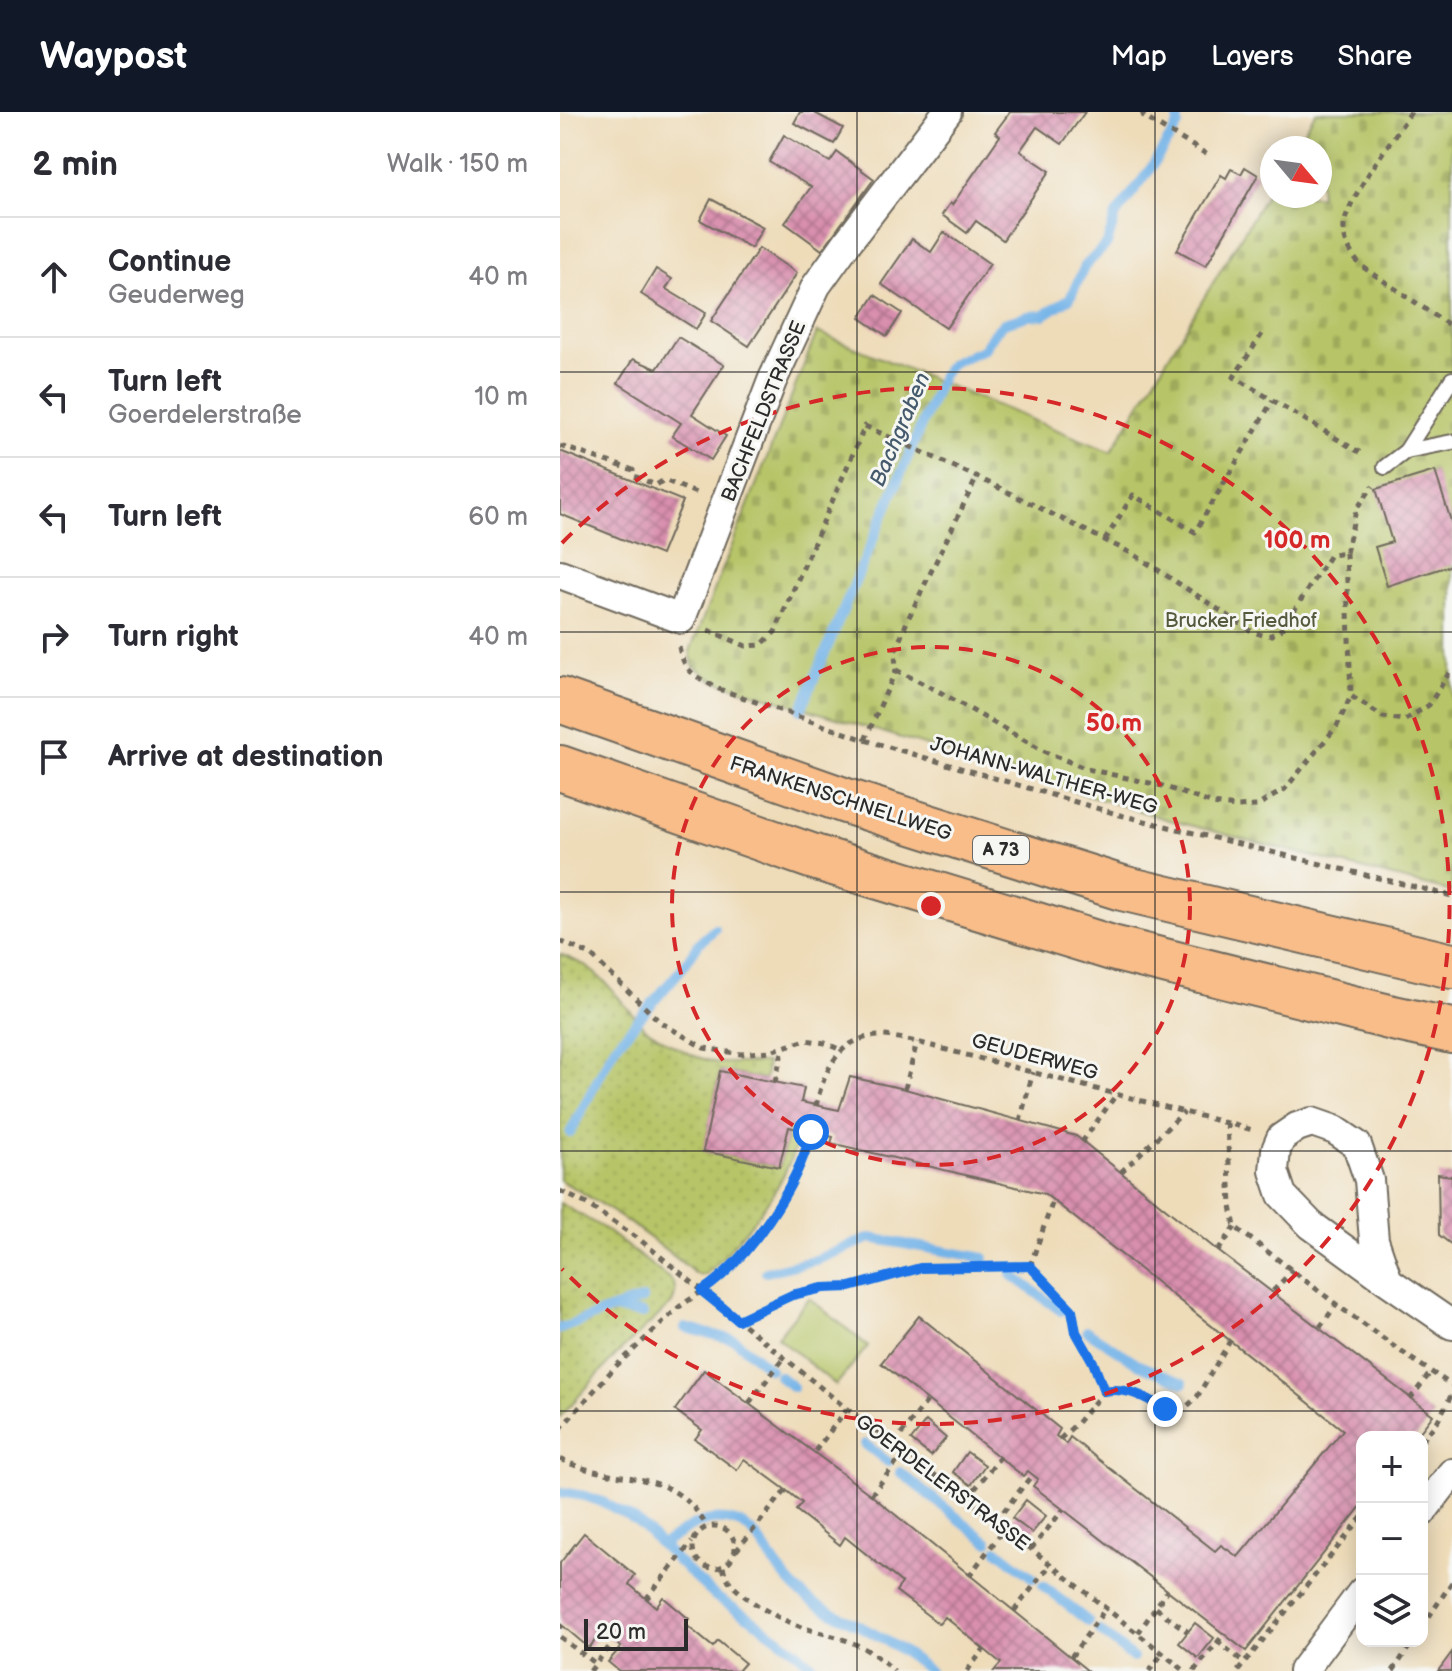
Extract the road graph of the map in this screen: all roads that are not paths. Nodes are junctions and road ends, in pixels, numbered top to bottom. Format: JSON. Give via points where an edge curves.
{"nodes":[{"id":1,"x":947,"y":112,"type":"edge"},
{"id":2,"x":1452,"y":379,"type":"edge"},
{"id":3,"x":1452,"y":442,"type":"edge"},
{"id":4,"x":1406,"y":451,"type":"junction"},
{"id":5,"x":1385,"y":467,"type":"road end"},
{"id":6,"x":560,"y":574,"type":"edge"},
{"id":7,"x":560,"y":700,"type":"edge"},
{"id":8,"x":560,"y":768,"type":"edge"},
{"id":9,"x":1452,"y":966,"type":"edge"},
{"id":10,"x":1452,"y":1031,"type":"edge"},
{"id":11,"x":1388,"y":1281,"type":"junction"},
{"id":12,"x":1452,"y":1325,"type":"edge"},
{"id":13,"x":1452,"y":1473,"type":"edge"},
{"id":14,"x":1428,"y":1504,"type":"edge"},
{"id":15,"x":1356,"y":1600,"type":"edge"},
{"id":16,"x":1303,"y":1671,"type":"edge"}],
"edges":[{"from":1,"to":6,"type":"street","name":"BACHFELDSTRASSE","via":[[816,286],[772,381],[681,619]]},
{"from":2,"to":4,"type":"lane"},
{"from":3,"to":4,"type":"lane"},
{"from":4,"to":5,"type":"lane"},
{"from":7,"to":9,"type":"highway","name":"FRANKENSCHNELLWEG","number":"A 73","via":[[846,801],[1122,888]]},
{"from":8,"to":10,"type":"highway","via":[[814,857],[1112,948]]},
{"from":11,"to":11,"type":"street","via":[[1311,1225],[1282,1195],[1274,1171],[1276,1150],[1281,1138],[1297,1127],[1312,1122],[1357,1145],[1369,1180],[1374,1240]]},
{"from":11,"to":12,"type":"street"},
{"from":13,"to":14,"type":"street"},
{"from":15,"to":16,"type":"street"}]}
